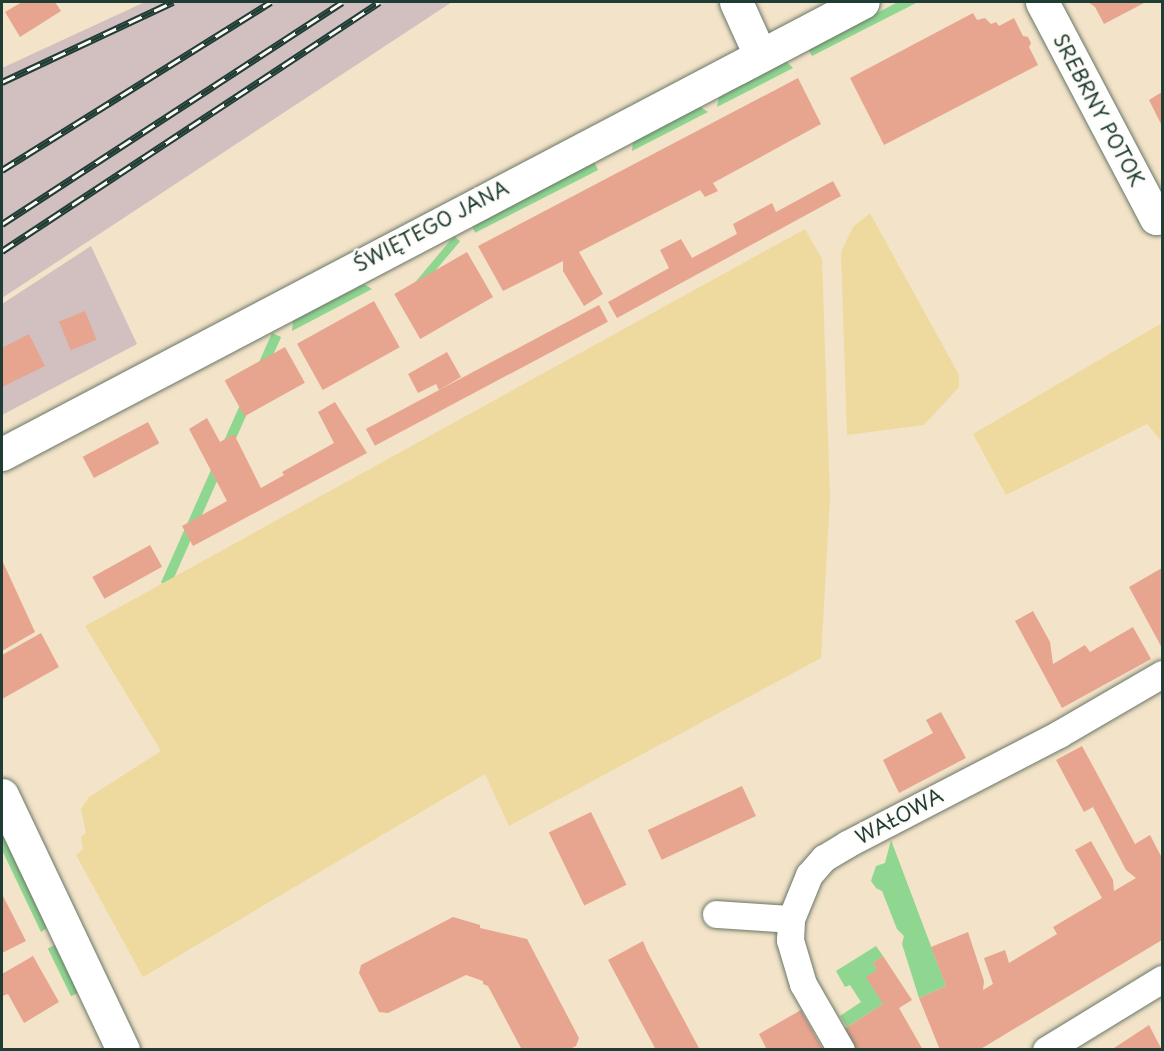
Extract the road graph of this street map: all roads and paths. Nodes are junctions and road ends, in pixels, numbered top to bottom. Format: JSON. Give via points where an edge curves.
{"nodes":[{"id":1,"x":736,"y":2,"type":"edge"},
{"id":2,"x":863,"y":2,"type":"edge"},
{"id":3,"x":1042,"y":2,"type":"edge"},
{"id":4,"x":760,"y":55,"type":"junction"},
{"id":5,"x":1159,"y":216,"type":"edge"},
{"id":6,"x":2,"y":454,"type":"edge"},
{"id":7,"x":1162,"y":674,"type":"edge"},
{"id":8,"x":2,"y":795,"type":"edge"},
{"id":9,"x":716,"y":914,"type":"dead end"},
{"id":10,"x":791,"y":919,"type":"junction"},
{"id":11,"x":1162,"y":979,"type":"edge"},
{"id":12,"x":123,"y":1050,"type":"edge"},
{"id":13,"x":841,"y":1050,"type":"edge"},
{"id":14,"x":1046,"y":1050,"type":"edge"}],
"edges":[{"from":1,"to":4,"type":"street"},
{"from":2,"to":4,"type":"street","name":"ŚWIĘTEGO JANA"},
{"from":3,"to":5,"type":"street","name":"SREBRNY POTOK"},
{"from":4,"to":6,"type":"street","name":"ŚWIĘTEGO JANA"},
{"from":7,"to":10,"type":"street","name":"WAŁOWA","via":[[1059,734],[824,858],[809,875]]},
{"from":8,"to":12,"type":"street"},
{"from":9,"to":10,"type":"street"},
{"from":10,"to":13,"type":"street","name":"WAŁOWA","via":[[790,940],[803,984]]},
{"from":11,"to":14,"type":"street"}]}
